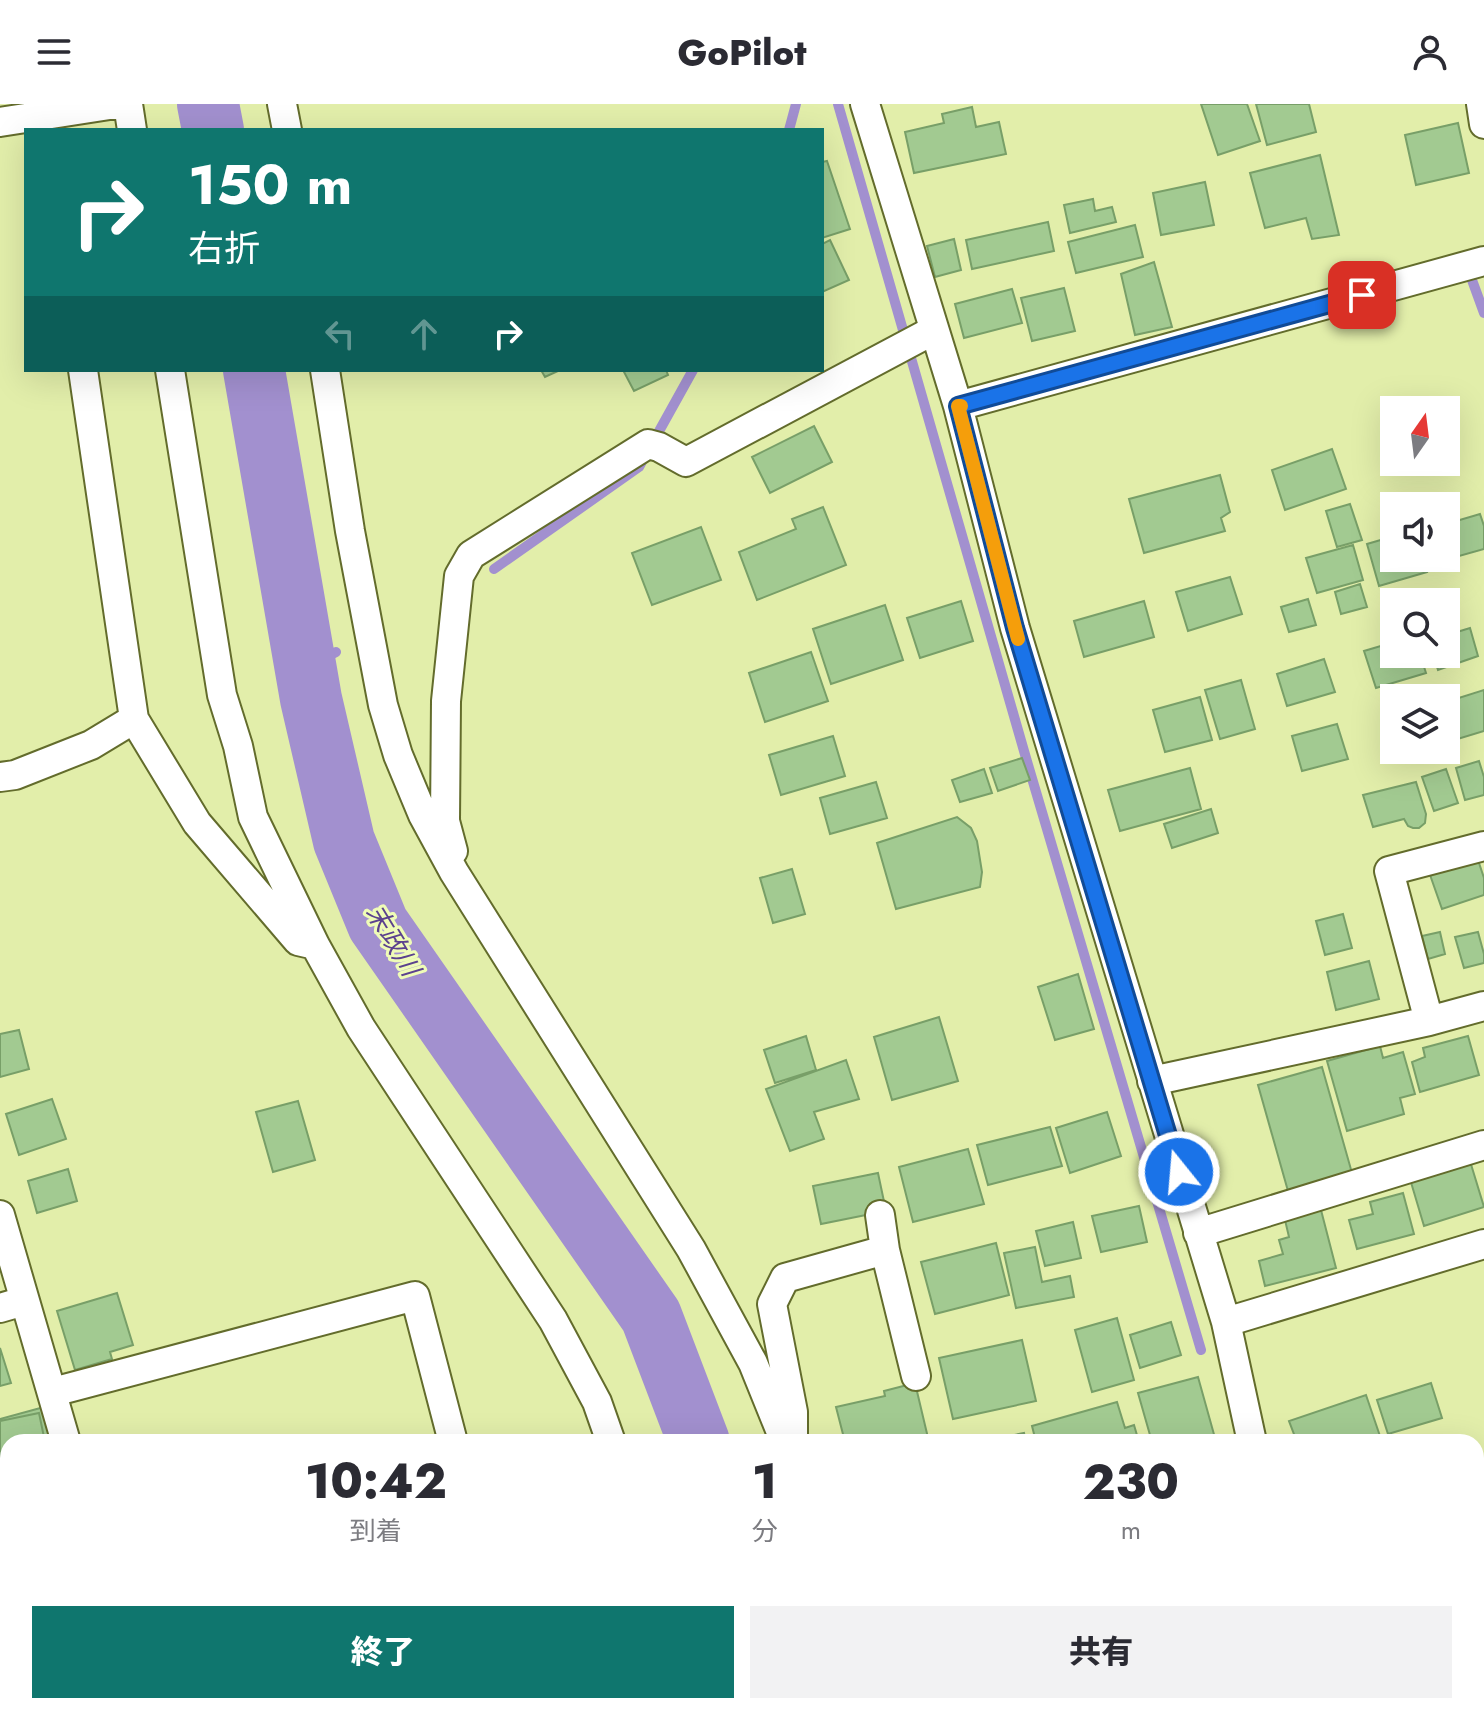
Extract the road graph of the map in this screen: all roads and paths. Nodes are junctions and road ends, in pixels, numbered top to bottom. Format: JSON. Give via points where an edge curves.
{"nodes":[{"id":1,"x":116,"y":104,"type":"edge"},
{"id":2,"x":128,"y":104,"type":"edge"},
{"id":3,"x":282,"y":104,"type":"edge"},
{"id":4,"x":865,"y":104,"type":"edge"},
{"id":5,"x":1481,"y":104,"type":"edge"},
{"id":6,"x":0,"y":122,"type":"edge"},
{"id":7,"x":1484,"y":124,"type":"edge"},
{"id":8,"x":132,"y":128,"type":"edge"},
{"id":9,"x":287,"y":128,"type":"edge"},
{"id":10,"x":1484,"y":261,"type":"edge"},
{"id":11,"x":916,"y":340,"type":"junction"},
{"id":12,"x":83,"y":372,"type":"edge"},
{"id":13,"x":170,"y":372,"type":"edge"},
{"id":14,"x":325,"y":372,"type":"edge"},
{"id":15,"x":958,"y":406,"type":"junction"},
{"id":16,"x":134,"y":719,"type":"junction"},
{"id":17,"x":0,"y":777,"type":"edge"},
{"id":18,"x":1484,"y":846,"type":"edge"},
{"id":19,"x":454,"y":872,"type":"junction"},
{"id":20,"x":315,"y":945,"type":"junction"},
{"id":21,"x":1484,"y":1006,"type":"edge"},
{"id":22,"x":1429,"y":1021,"type":"junction"},
{"id":23,"x":1152,"y":1081,"type":"junction"},
{"id":24,"x":1484,"y":1145,"type":"edge"},
{"id":25,"x":0,"y":1215,"type":"edge"},
{"id":26,"x":880,"y":1215,"type":"dead end"},
{"id":27,"x":1198,"y":1233,"type":"junction"},
{"id":28,"x":1484,"y":1244,"type":"edge"},
{"id":29,"x":885,"y":1250,"type":"junction"},
{"id":30,"x":12,"y":1305,"type":"edge"},
{"id":31,"x":1226,"y":1322,"type":"junction"},
{"id":32,"x":916,"y":1376,"type":"dead end"},
{"id":33,"x":53,"y":1392,"type":"junction"},
{"id":34,"x":64,"y":1434,"type":"edge"},
{"id":35,"x":451,"y":1434,"type":"edge"},
{"id":36,"x":608,"y":1434,"type":"edge"},
{"id":37,"x":782,"y":1434,"type":"edge"},
{"id":38,"x":793,"y":1434,"type":"edge"},
{"id":39,"x":1250,"y":1434,"type":"edge"}],
"edges":[{"from":1,"to":6,"type":"street"},
{"from":2,"to":8,"type":"street"},
{"from":3,"to":9,"type":"street"},
{"from":4,"to":11,"type":"street"},
{"from":5,"to":7,"type":"street"},
{"from":10,"to":15,"type":"street"},
{"from":11,"to":15,"type":"street"},
{"from":11,"to":19,"type":"street","via":[[686,462],[654,446],[471,555],[459,576],[446,701],[445,821]]},
{"from":12,"to":16,"type":"street"},
{"from":13,"to":20,"type":"street","via":[[222,695],[253,817]]},
{"from":14,"to":19,"type":"street","via":[[383,705],[423,815]]},
{"from":15,"to":23,"type":"street","via":[[1015,628]]},
{"from":16,"to":17,"type":"street","via":[[91,745]]},
{"from":16,"to":20,"type":"street","via":[[197,823],[298,941]]},
{"from":18,"to":22,"type":"street","via":[[1389,871]]},
{"from":19,"to":37,"type":"street","via":[[691,1249],[753,1363]]},
{"from":20,"to":36,"type":"street","via":[[361,1028],[553,1320]]},
{"from":21,"to":22,"type":"street"},
{"from":22,"to":23,"type":"street"},
{"from":23,"to":27,"type":"street"},
{"from":24,"to":27,"type":"street"},
{"from":25,"to":30,"type":"street"},
{"from":26,"to":29,"type":"street"},
{"from":27,"to":31,"type":"street"},
{"from":28,"to":31,"type":"street"},
{"from":29,"to":32,"type":"street"},
{"from":29,"to":38,"type":"street","via":[[785,1278],[772,1304]]},
{"from":30,"to":33,"type":"street"},
{"from":31,"to":39,"type":"street"},
{"from":33,"to":34,"type":"street"},
{"from":33,"to":35,"type":"street","via":[[415,1296]]}]}
